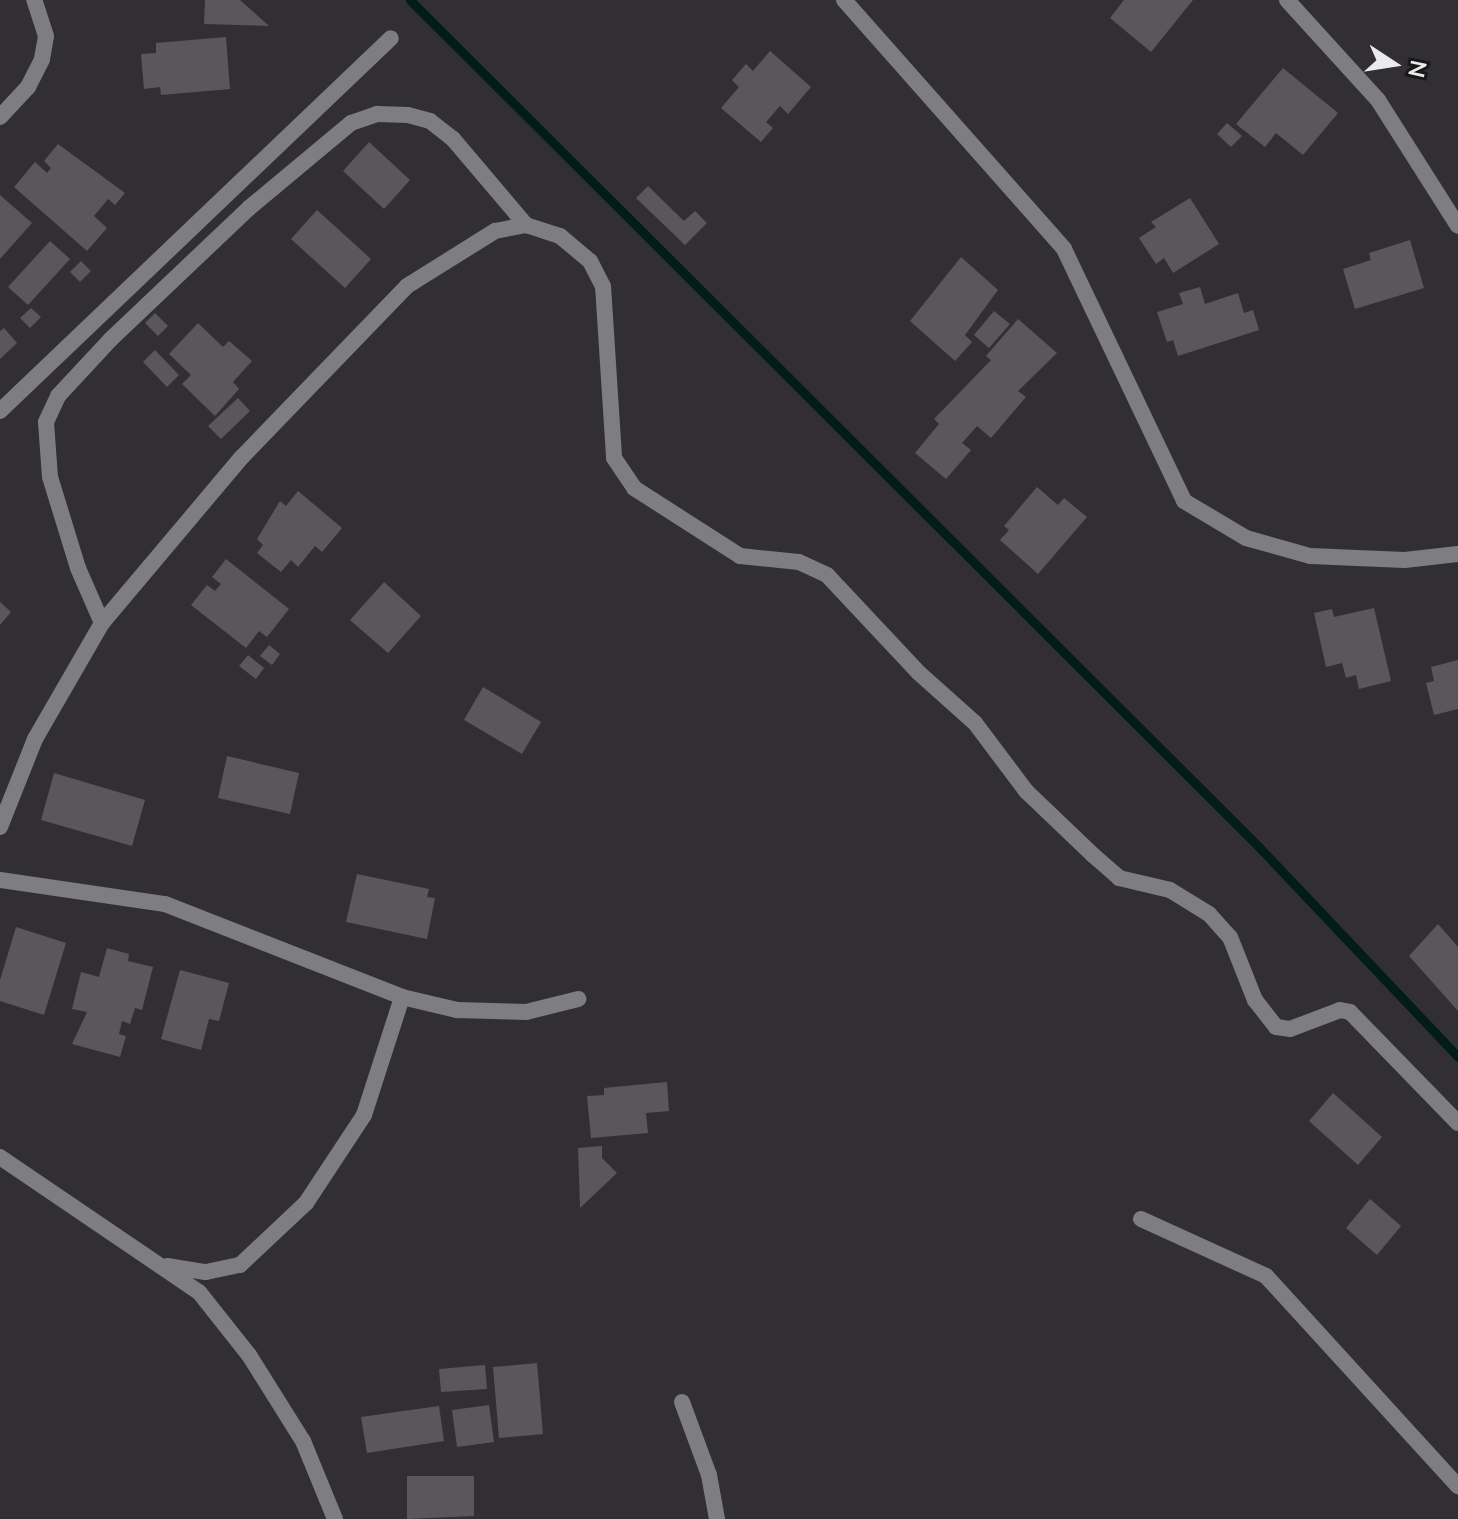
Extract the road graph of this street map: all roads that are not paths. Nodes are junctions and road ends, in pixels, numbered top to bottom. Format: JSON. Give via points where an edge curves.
{"nodes":[{"id":1,"x":34,"y":0,"type":"edge"},
{"id":2,"x":844,"y":0,"type":"edge"},
{"id":3,"x":1287,"y":0,"type":"edge"},
{"id":4,"x":391,"y":38,"type":"dead end"},
{"id":5,"x":0,"y":117,"type":"edge"},
{"id":6,"x":526,"y":225,"type":"junction"},
{"id":7,"x":1458,"y":226,"type":"edge"},
{"id":8,"x":0,"y":411,"type":"edge"},
{"id":9,"x":1458,"y":554,"type":"edge"},
{"id":10,"x":102,"y":623,"type":"junction"},
{"id":11,"x":0,"y":827,"type":"edge"},
{"id":12,"x":0,"y":880,"type":"edge"},
{"id":13,"x":402,"y":997,"type":"junction"},
{"id":14,"x":578,"y":999,"type":"dead end"},
{"id":15,"x":1458,"y":1123,"type":"edge"},
{"id":16,"x":0,"y":1157,"type":"edge"},
{"id":17,"x":1141,"y":1219,"type":"dead end"},
{"id":18,"x":165,"y":1265,"type":"junction"},
{"id":19,"x":682,"y":1402,"type":"dead end"},
{"id":20,"x":1458,"y":1486,"type":"edge"},
{"id":21,"x":335,"y":1519,"type":"edge"},
{"id":22,"x":717,"y":1519,"type":"edge"}],
"edges":[{"from":1,"to":5,"type":"street","via":[[46,36],[42,59],[28,87]]},
{"from":2,"to":9,"type":"street","via":[[1064,249],[1184,501],[1246,538],[1310,556],[1405,560]]},
{"from":3,"to":7,"type":"street","via":[[1378,100]]},
{"from":4,"to":8,"type":"street"},
{"from":6,"to":10,"type":"street","via":[[495,231],[407,286],[242,457]]},
{"from":6,"to":10,"type":"street","via":[[453,139],[430,121],[377,114],[351,123],[309,153],[215,240],[58,396],[46,422],[50,477],[78,568]]},
{"from":6,"to":15,"type":"street","via":[[560,236],[590,261],[603,286],[614,458],[628,482],[740,556],[799,562],[827,575],[975,723],[1026,791],[1093,855],[1119,878],[1170,890],[1209,914],[1230,937],[1255,1000],[1276,1027],[1290,1029],[1340,1010],[1350,1012]]},
{"from":10,"to":11,"type":"street","via":[[35,739]]},
{"from":12,"to":13,"type":"street","via":[[165,904]]},
{"from":13,"to":14,"type":"street","via":[[498,1015]]},
{"from":13,"to":18,"type":"street","via":[[364,1115],[306,1203],[240,1265],[206,1272]]},
{"from":16,"to":18,"type":"street"},
{"from":17,"to":20,"type":"street","via":[[1266,1276]]},
{"from":18,"to":21,"type":"street","via":[[199,1292],[249,1355],[303,1441]]},
{"from":19,"to":22,"type":"street","via":[[709,1475]]}]}
